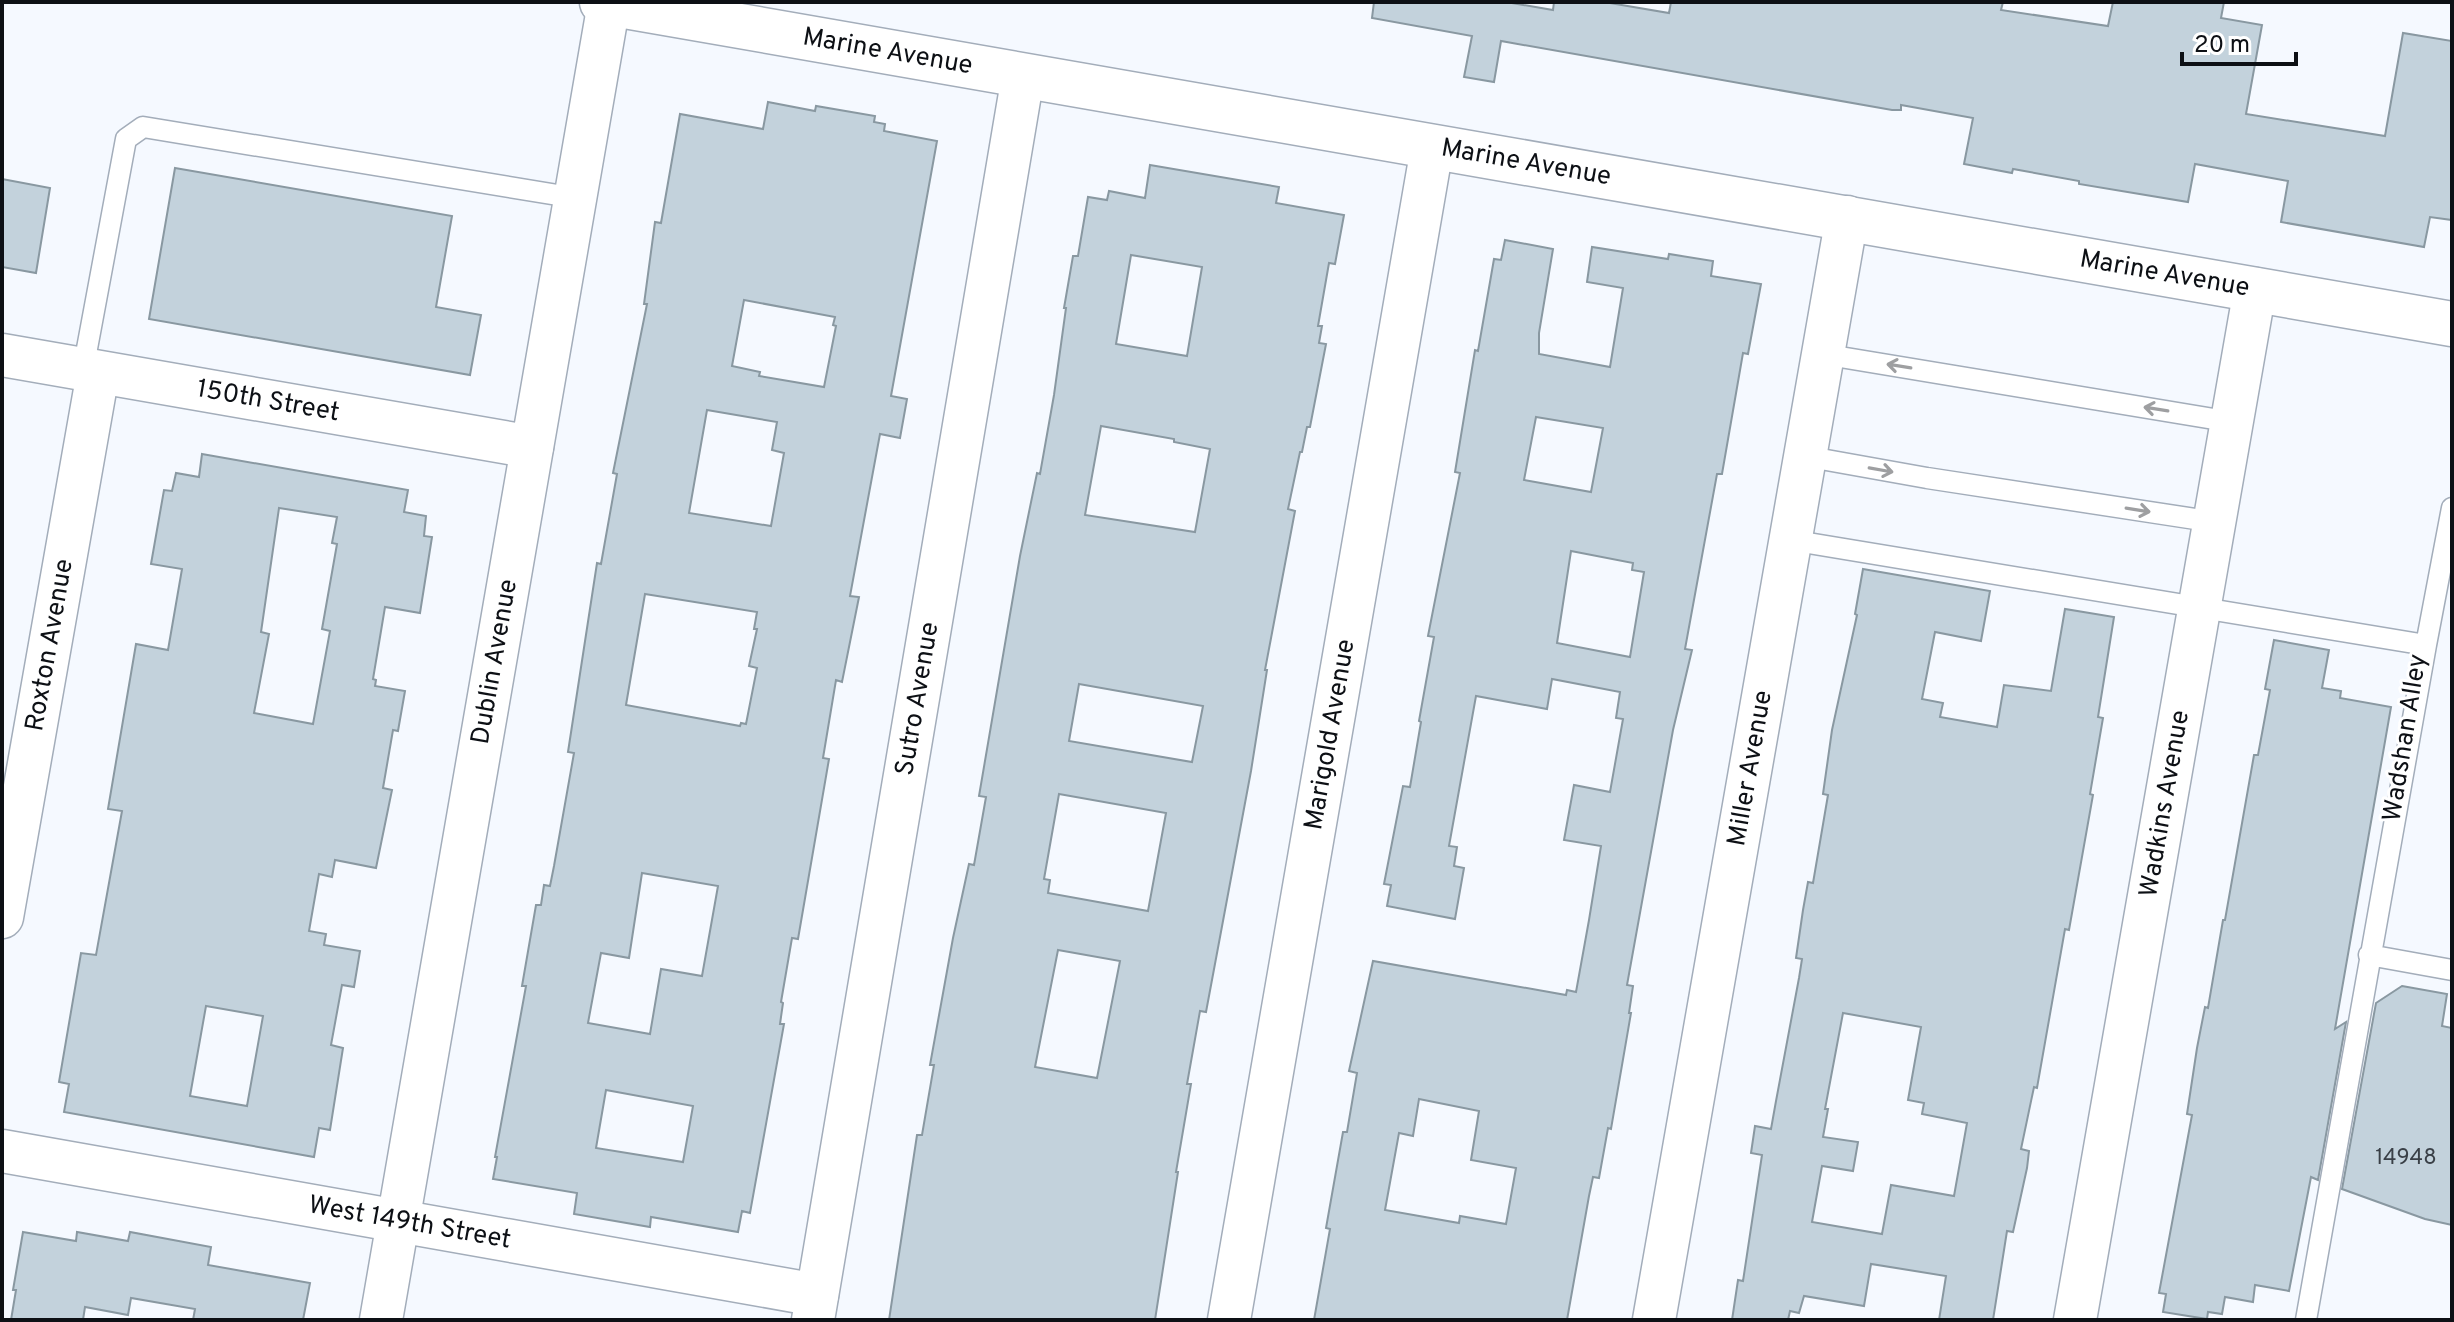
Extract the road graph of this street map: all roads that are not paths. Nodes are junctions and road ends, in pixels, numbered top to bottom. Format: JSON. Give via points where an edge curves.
{"nodes":[{"id":1,"x":606,"y":3,"type":"edge"},
{"id":2,"x":677,"y":8,"type":"edge"},
{"id":3,"x":1023,"y":76,"type":"junction"},
{"id":4,"x":1432,"y":148,"type":"junction"},
{"id":5,"x":576,"y":198,"type":"junction"},
{"id":6,"x":1847,"y":217,"type":"junction"},
{"id":7,"x":2255,"y":289,"type":"junction"},
{"id":8,"x":2452,"y":324,"type":"edge"},
{"id":9,"x":1822,"y":354,"type":"junction"},
{"id":10,"x":2,"y":355,"type":"edge"},
{"id":11,"x":90,"y":371,"type":"junction"},
{"id":12,"x":2232,"y":422,"type":"junction"},
{"id":13,"x":532,"y":447,"type":"junction"},
{"id":14,"x":1804,"y":456,"type":"junction"},
{"id":15,"x":2452,"y":508,"type":"edge"},
{"id":16,"x":2215,"y":522,"type":"junction"},
{"id":17,"x":1790,"y":540,"type":"junction"},
{"id":18,"x":2201,"y":608,"type":"junction"},
{"id":19,"x":2426,"y":645,"type":"junction"},
{"id":20,"x":2,"y":917,"type":"edge"},
{"id":21,"x":2369,"y":955,"type":"junction"},
{"id":22,"x":2452,"y":970,"type":"edge"},
{"id":23,"x":2,"y":1151,"type":"edge"},
{"id":24,"x":398,"y":1221,"type":"junction"},
{"id":25,"x":815,"y":1308,"type":"edge"},
{"id":26,"x":381,"y":1320,"type":"edge"},
{"id":27,"x":1229,"y":1320,"type":"edge"},
{"id":28,"x":1654,"y":1320,"type":"edge"},
{"id":29,"x":2075,"y":1320,"type":"edge"},
{"id":30,"x":2306,"y":1320,"type":"edge"}],
"edges":[{"from":1,"to":2,"type":"main road","name":"Marine Avenue"},
{"from":1,"to":5,"type":"street","name":"Dublin Avenue"},
{"from":2,"to":3,"type":"main road","name":"Marine Avenue"},
{"from":3,"to":4,"type":"main road","name":"Marine Avenue"},
{"from":3,"to":25,"type":"street","name":"Sutro Avenue"},
{"from":4,"to":6,"type":"main road","name":"Marine Avenue"},
{"from":4,"to":27,"type":"street","name":"Marigold Avenue"},
{"from":5,"to":11,"type":"lane","via":[[143,127],[126,139]]},
{"from":5,"to":13,"type":"street","name":"Dublin Avenue"},
{"from":6,"to":7,"type":"main road","name":"Marine Avenue"},
{"from":6,"to":9,"type":"street","name":"Miller Avenue"},
{"from":7,"to":8,"type":"main road","name":"Marine Avenue"},
{"from":7,"to":12,"type":"street","name":"Wadkins Avenue"},
{"from":12,"to":9,"type":"lane","one_way":true},
{"from":9,"to":14,"type":"street","name":"Miller Avenue"},
{"from":10,"to":11,"type":"street","name":"150th Street"},
{"from":11,"to":13,"type":"street","name":"150th Street"},
{"from":11,"to":20,"type":"street","name":"Roxton Avenue"},
{"from":12,"to":16,"type":"street","name":"Wadkins Avenue"},
{"from":13,"to":24,"type":"street","name":"Dublin Avenue"},
{"from":14,"to":16,"type":"lane","one_way":true},
{"from":14,"to":17,"type":"street","name":"Miller Avenue"},
{"from":15,"to":19,"type":"lane"},
{"from":16,"to":18,"type":"street","name":"Wadkins Avenue"},
{"from":17,"to":18,"type":"lane","name":"Wadshan Alley"},
{"from":17,"to":28,"type":"street","name":"Miller Avenue"},
{"from":18,"to":19,"type":"lane","name":"Wadshan Alley"},
{"from":18,"to":29,"type":"street","name":"Wadkins Avenue"},
{"from":19,"to":21,"type":"lane","name":"Wadshan Alley"},
{"from":21,"to":22,"type":"lane"},
{"from":21,"to":30,"type":"lane","name":"Wadshan Alley"},
{"from":23,"to":24,"type":"street","name":"West 149th Street"},
{"from":24,"to":25,"type":"street","name":"West 149th Street"},
{"from":24,"to":26,"type":"street","name":"Dublin Avenue"}]}
